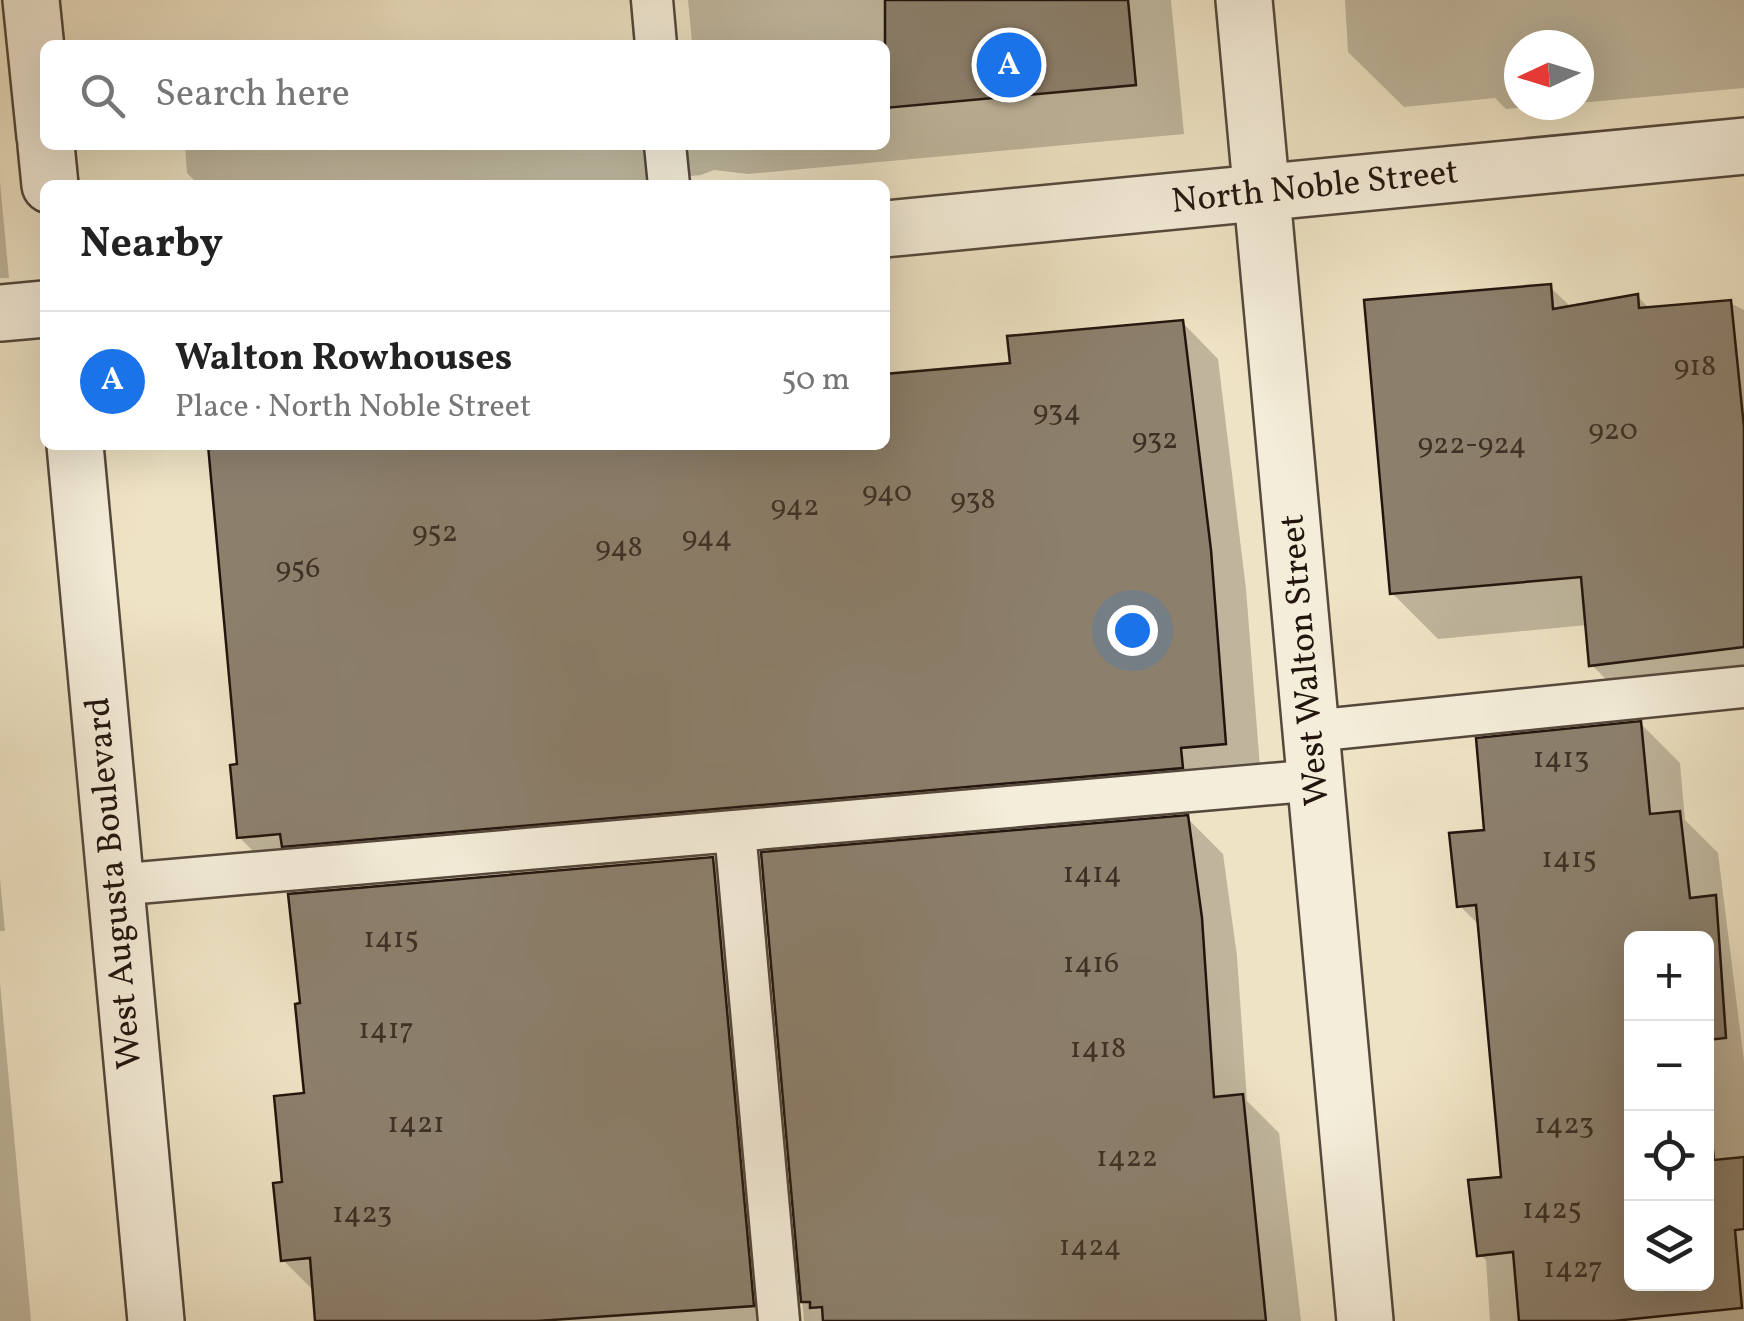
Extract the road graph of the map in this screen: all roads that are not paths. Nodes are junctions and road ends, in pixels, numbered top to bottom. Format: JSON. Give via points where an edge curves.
{"nodes":[{"id":1,"x":31,"y":0,"type":"edge"},
{"id":2,"x":652,"y":0,"type":"edge"},
{"id":3,"x":1244,"y":0,"type":"edge"},
{"id":4,"x":656,"y":40,"type":"edge"},
{"id":5,"x":40,"y":88,"type":"edge"},
{"id":6,"x":1744,"y":146,"type":"edge"},
{"id":7,"x":46,"y":150,"type":"edge"},
{"id":8,"x":666,"y":150,"type":"edge"},
{"id":9,"x":50,"y":180,"type":"edge"},
{"id":10,"x":669,"y":180,"type":"edge"},
{"id":11,"x":1262,"y":193,"type":"junction"},
{"id":12,"x":890,"y":229,"type":"edge"},
{"id":13,"x":40,"y":309,"type":"edge"},
{"id":14,"x":0,"y":313,"type":"edge"},
{"id":15,"x":75,"y":450,"type":"edge"},
{"id":16,"x":1744,"y":687,"type":"edge"},
{"id":17,"x":1314,"y":755,"type":"junction"},
{"id":18,"x":734,"y":831,"type":"junction"},
{"id":19,"x":115,"y":886,"type":"junction"},
{"id":20,"x":156,"y":1321,"type":"edge"},
{"id":21,"x":779,"y":1321,"type":"edge"},
{"id":22,"x":1365,"y":1321,"type":"edge"}],
"edges":[{"from":1,"to":5,"type":"street"},
{"from":2,"to":4,"type":"lane"},
{"from":3,"to":11,"type":"street","name":"West Walton Street"},
{"from":6,"to":11,"type":"street","name":"North Noble Street"},
{"from":7,"to":9,"type":"street"},
{"from":8,"to":10,"type":"lane"},
{"from":11,"to":12,"type":"street","name":"North Noble Street"},
{"from":11,"to":17,"type":"street","name":"West Walton Street"},
{"from":13,"to":14,"type":"street"},
{"from":15,"to":19,"type":"street","name":"West Augusta Boulevard"},
{"from":16,"to":17,"type":"lane"},
{"from":17,"to":18,"type":"lane"},
{"from":17,"to":22,"type":"street","name":"West Walton Street"},
{"from":18,"to":19,"type":"lane"},
{"from":18,"to":21,"type":"lane"},
{"from":19,"to":20,"type":"street","name":"West Augusta Boulevard"}]}
